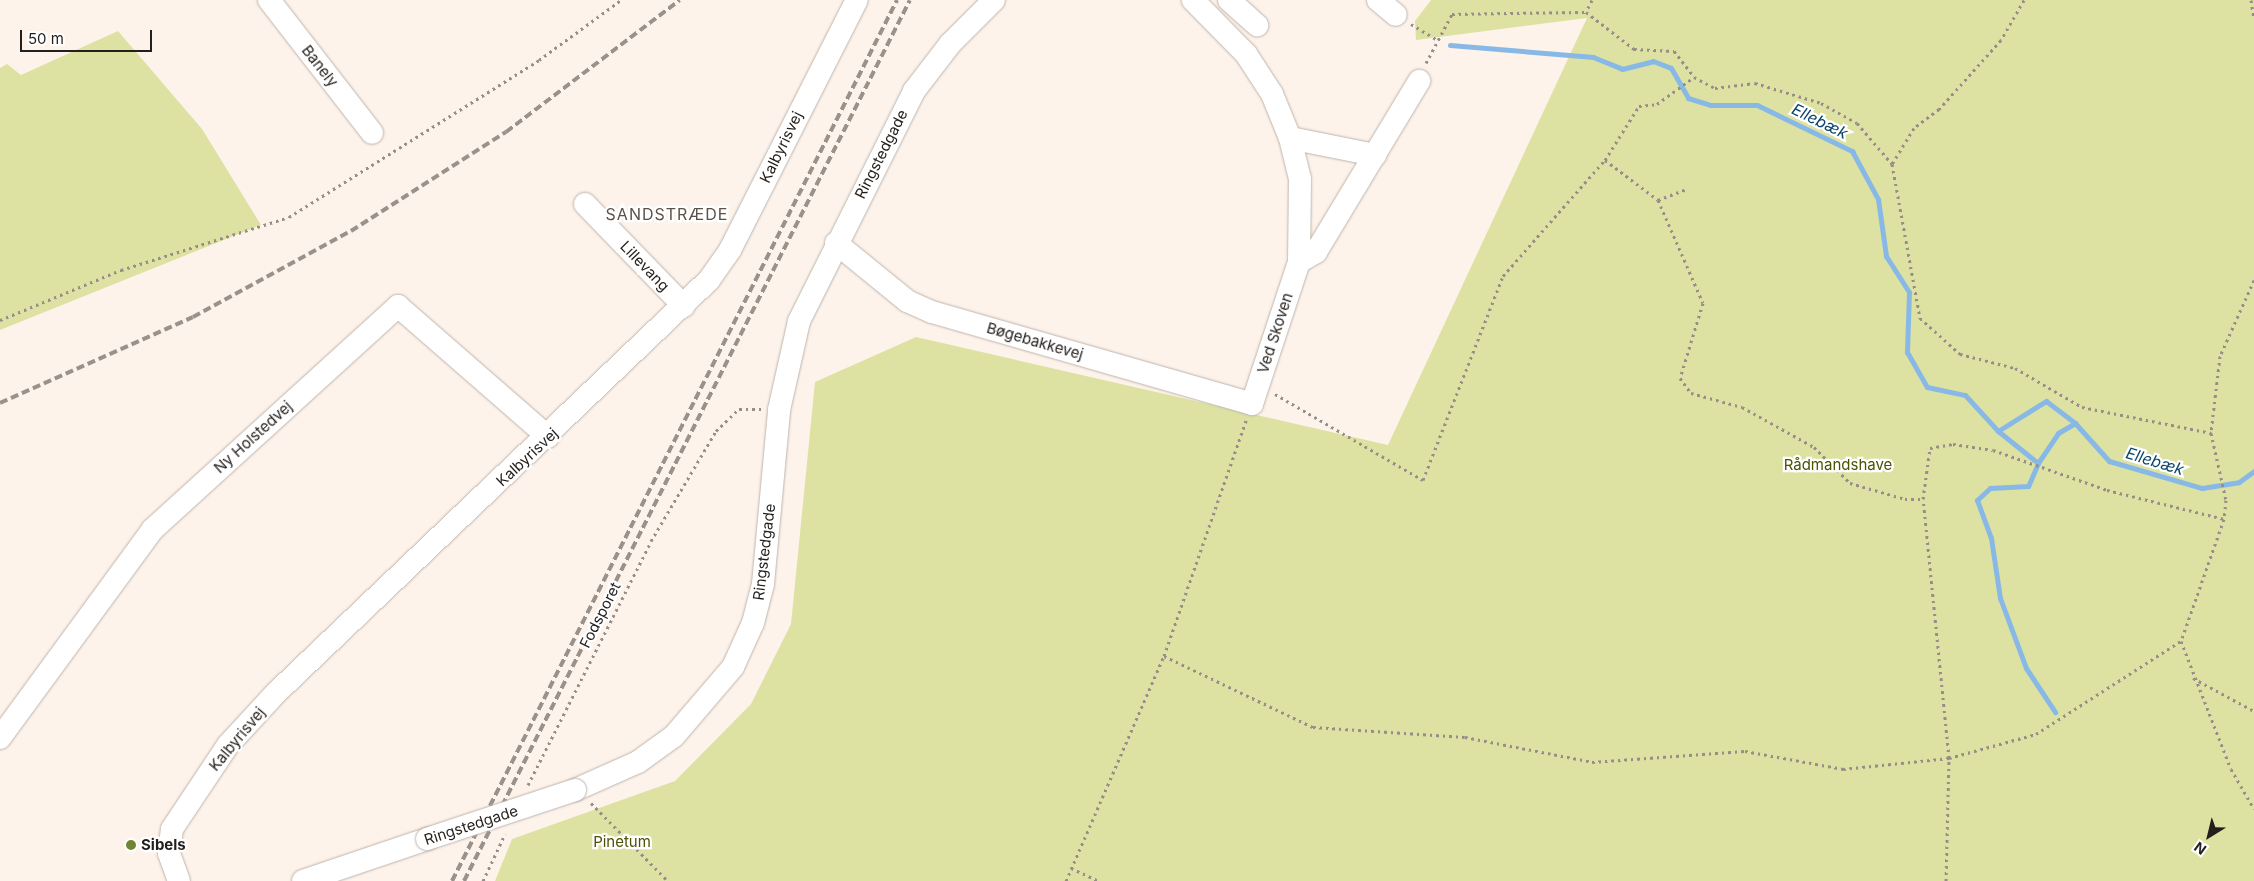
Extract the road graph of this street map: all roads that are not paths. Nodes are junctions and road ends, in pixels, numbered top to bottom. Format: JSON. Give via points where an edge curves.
{"nodes":[{"id":1,"x":269,"y":0,"type":"edge"},
{"id":2,"x":857,"y":0,"type":"edge"},
{"id":3,"x":994,"y":0,"type":"edge"},
{"id":4,"x":1193,"y":0,"type":"edge"},
{"id":5,"x":1229,"y":0,"type":"edge"},
{"id":6,"x":1378,"y":0,"type":"edge"},
{"id":7,"x":1396,"y":15,"type":"road end"},
{"id":8,"x":1257,"y":25,"type":"dead end"},
{"id":9,"x":1419,"y":81,"type":"road end"},
{"id":10,"x":372,"y":133,"type":"dead end"},
{"id":11,"x":1290,"y":138,"type":"junction"},
{"id":12,"x":1375,"y":155,"type":"junction"},
{"id":13,"x":585,"y":204,"type":"dead end"},
{"id":14,"x":836,"y":243,"type":"junction"},
{"id":15,"x":1299,"y":262,"type":"junction"},
{"id":16,"x":684,"y":306,"type":"junction"},
{"id":17,"x":1255,"y":394,"type":"joint"},
{"id":18,"x":548,"y":437,"type":"junction"},
{"id":19,"x":0,"y":738,"type":"edge"},
{"id":20,"x":179,"y":881,"type":"edge"},
{"id":21,"x":303,"y":881,"type":"edge"}],
"edges":[{"from":1,"to":10,"type":"street","name":"Banely"},
{"from":2,"to":16,"type":"street","name":"Kalbyrisvej","via":[[730,250]]},
{"from":3,"to":14,"type":"street","name":"Ringstedgade","via":[[950,44],[914,91]]},
{"from":4,"to":11,"type":"street","name":"Ved Skoven","via":[[1246,54],[1272,94]]},
{"from":5,"to":8,"type":"street"},
{"from":6,"to":7,"type":"street"},
{"from":9,"to":12,"type":"street"},
{"from":11,"to":12,"type":"street"},
{"from":11,"to":15,"type":"street","name":"Ved Skoven","via":[[1303,221]]},
{"from":12,"to":15,"type":"street","via":[[1316,252]]},
{"from":13,"to":16,"type":"street","name":"Lillevang"},
{"from":14,"to":17,"type":"street","name":"Bøgebakkevej","via":[[907,301],[932,312]]},
{"from":14,"to":21,"type":"street","name":"Ringstedgade","bridge":true,"via":[[789,349],[779,410],[763,584],[753,623],[733,667],[674,736],[638,762],[575,790]]},
{"from":15,"to":17,"type":"street","name":"Ved Skoven"},
{"from":16,"to":18,"type":"street","name":"Kalbyrisvej"},
{"from":18,"to":19,"type":"street","name":"Ny Holstedvej","via":[[398,306],[152,530]]},
{"from":18,"to":20,"type":"street","name":"Kalbyrisvej","via":[[276,693],[228,745],[172,829],[169,854]]}]}
